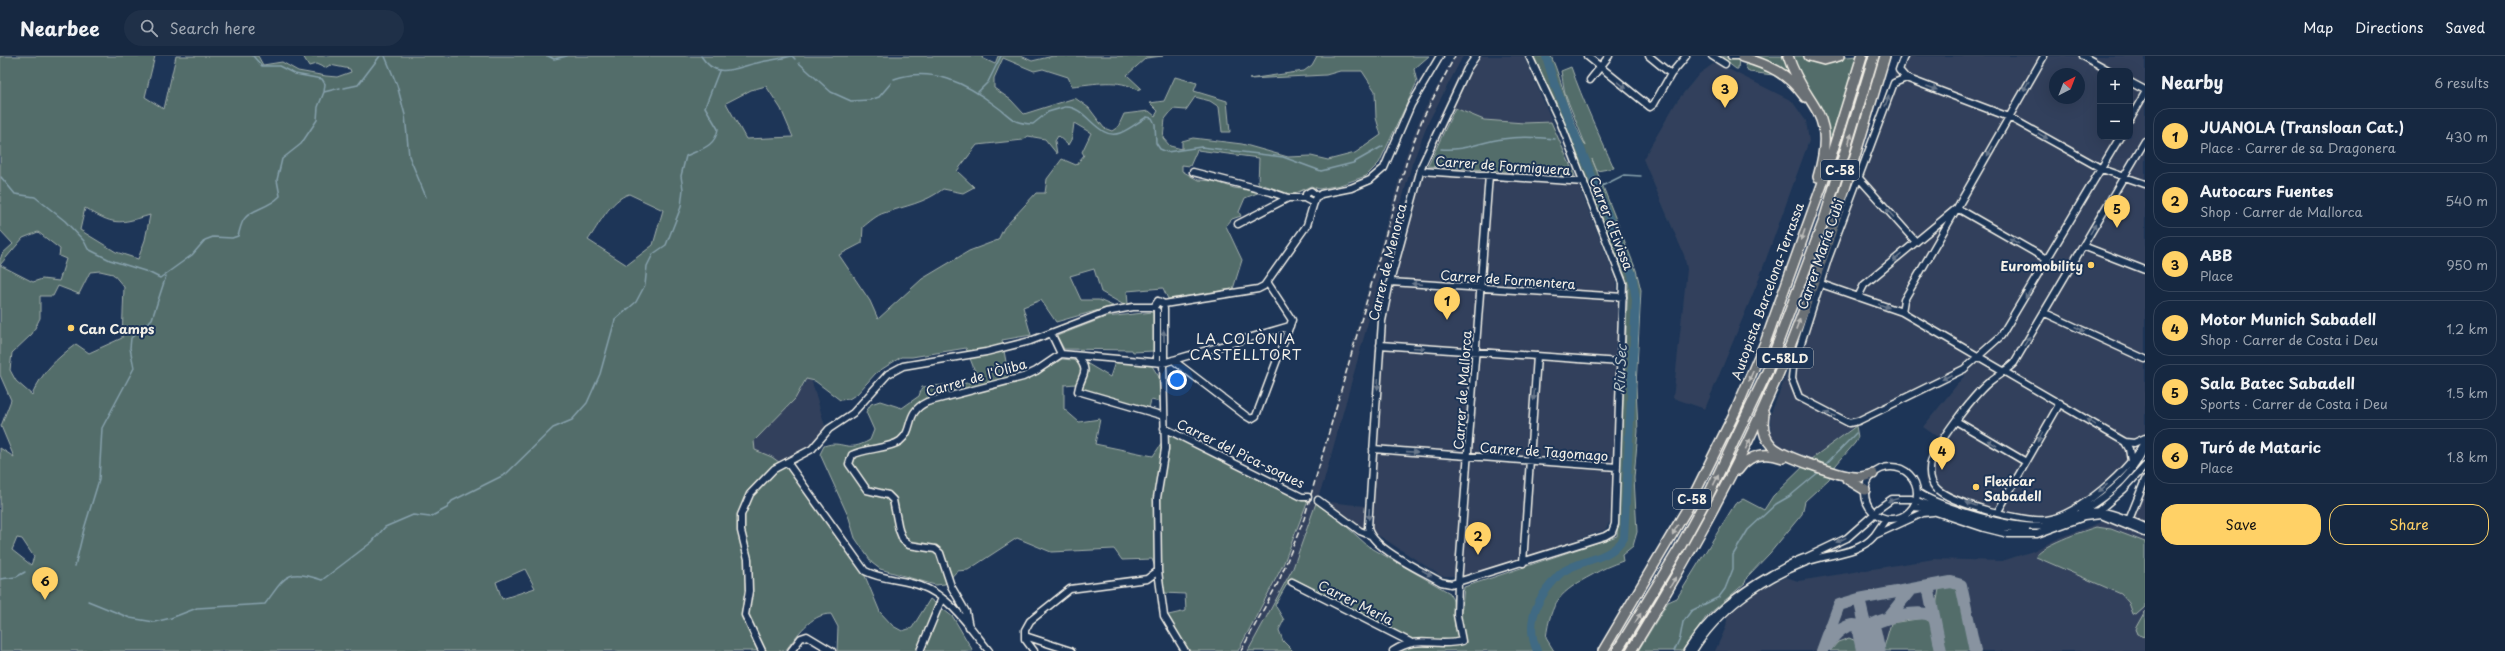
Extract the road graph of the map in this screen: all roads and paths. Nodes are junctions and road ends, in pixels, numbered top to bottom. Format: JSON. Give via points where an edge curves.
{"nodes":[{"id":1,"x":1440,"y":56,"type":"edge"},
{"id":2,"x":1476,"y":56,"type":"edge"},
{"id":3,"x":1529,"y":56,"type":"edge"},
{"id":4,"x":1587,"y":56,"type":"edge"},
{"id":5,"x":1609,"y":56,"type":"edge"},
{"id":6,"x":1649,"y":56,"type":"edge"},
{"id":7,"x":1686,"y":56,"type":"edge"},
{"id":8,"x":1712,"y":56,"type":"edge"},
{"id":9,"x":1731,"y":56,"type":"edge"},
{"id":10,"x":1743,"y":56,"type":"edge"},
{"id":11,"x":1788,"y":56,"type":"edge"},
{"id":12,"x":1809,"y":56,"type":"edge"},
{"id":13,"x":1840,"y":56,"type":"edge"},
{"id":14,"x":1862,"y":56,"type":"edge"},
{"id":15,"x":1874,"y":56,"type":"edge"},
{"id":16,"x":1885,"y":56,"type":"edge"},
{"id":17,"x":1904,"y":56,"type":"edge"},
{"id":18,"x":2044,"y":56,"type":"edge"},
{"id":19,"x":2083,"y":56,"type":"edge"},
{"id":20,"x":1725,"y":64,"type":"dead end"},
{"id":21,"x":1600,"y":68,"type":"junction"},
{"id":22,"x":2105,"y":68,"type":"edge"},
{"id":23,"x":1671,"y":74,"type":"junction"},
{"id":24,"x":1906,"y":78,"type":"junction"},
{"id":25,"x":1590,"y":80,"type":"dead end"},
{"id":26,"x":2133,"y":84,"type":"edge"},
{"id":27,"x":2145,"y":90,"type":"edge"},
{"id":28,"x":2145,"y":93,"type":"edge"},
{"id":29,"x":2133,"y":114,"type":"edge"},
{"id":30,"x":2009,"y":117,"type":"junction"},
{"id":31,"x":2118,"y":140,"type":"edge"},
{"id":32,"x":2145,"y":141,"type":"edge"},
{"id":33,"x":1824,"y":148,"type":"junction"},
{"id":34,"x":2102,"y":169,"type":"junction"},
{"id":35,"x":1421,"y":171,"type":"junction"},
{"id":36,"x":1193,"y":172,"type":"dead end"},
{"id":37,"x":1489,"y":176,"type":"junction"},
{"id":38,"x":2124,"y":176,"type":"junction"},
{"id":39,"x":1858,"y":177,"type":"junction"},
{"id":40,"x":1584,"y":182,"type":"junction"},
{"id":41,"x":2145,"y":184,"type":"edge"},
{"id":42,"x":1318,"y":197,"type":"junction"},
{"id":43,"x":1288,"y":198,"type":"junction"},
{"id":44,"x":1306,"y":198,"type":"junction"},
{"id":45,"x":1815,"y":198,"type":"junction"},
{"id":46,"x":1314,"y":203,"type":"junction"},
{"id":47,"x":1957,"y":208,"type":"junction"},
{"id":48,"x":1834,"y":221,"type":"junction"},
{"id":49,"x":1238,"y":224,"type":"dead end"},
{"id":50,"x":1916,"y":242,"type":"junction"},
{"id":51,"x":2084,"y":246,"type":"junction"},
{"id":52,"x":2048,"y":260,"type":"junction"},
{"id":53,"x":2145,"y":270,"type":"edge"},
{"id":54,"x":1267,"y":282,"type":"junction"},
{"id":55,"x":1390,"y":282,"type":"junction"},
{"id":56,"x":1821,"y":284,"type":"junction"},
{"id":57,"x":1480,"y":288,"type":"junction"},
{"id":58,"x":1858,"y":297,"type":"junction"},
{"id":59,"x":1623,"y":298,"type":"junction"},
{"id":60,"x":1164,"y":307,"type":"junction"},
{"id":61,"x":1155,"y":309,"type":"junction"},
{"id":62,"x":1902,"y":312,"type":"junction"},
{"id":63,"x":2045,"y":313,"type":"junction"},
{"id":64,"x":1290,"y":326,"type":"junction"},
{"id":65,"x":1051,"y":333,"type":"junction"},
{"id":66,"x":1380,"y":345,"type":"junction"},
{"id":67,"x":1778,"y":347,"type":"junction"},
{"id":68,"x":1476,"y":352,"type":"junction"},
{"id":69,"x":1061,"y":354,"type":"junction"},
{"id":70,"x":1077,"y":356,"type":"junction"},
{"id":71,"x":1537,"y":356,"type":"junction"},
{"id":72,"x":1980,"y":356,"type":"junction"},
{"id":73,"x":2145,"y":359,"type":"edge"},
{"id":74,"x":1173,"y":360,"type":"junction"},
{"id":75,"x":1162,"y":362,"type":"junction"},
{"id":76,"x":1620,"y":362,"type":"junction"},
{"id":77,"x":2004,"y":372,"type":"junction"},
{"id":78,"x":1779,"y":373,"type":"junction"},
{"id":79,"x":2060,"y":403,"type":"junction"},
{"id":80,"x":1164,"y":416,"type":"junction"},
{"id":81,"x":1956,"y":421,"type":"junction"},
{"id":82,"x":1164,"y":428,"type":"junction"},
{"id":83,"x":2145,"y":439,"type":"edge"},
{"id":84,"x":2125,"y":442,"type":"junction"},
{"id":85,"x":2145,"y":446,"type":"edge"},
{"id":86,"x":1373,"y":449,"type":"junction"},
{"id":87,"x":1468,"y":456,"type":"junction"},
{"id":88,"x":1530,"y":461,"type":"junction"},
{"id":89,"x":2131,"y":461,"type":"junction"},
{"id":90,"x":787,"y":462,"type":"junction"},
{"id":91,"x":2026,"y":462,"type":"junction"},
{"id":92,"x":1809,"y":465,"type":"junction"},
{"id":93,"x":2145,"y":466,"type":"edge"},
{"id":94,"x":1617,"y":467,"type":"junction"},
{"id":95,"x":1837,"y":474,"type":"junction"},
{"id":96,"x":1873,"y":474,"type":"junction"},
{"id":97,"x":2145,"y":480,"type":"edge"},
{"id":98,"x":1866,"y":490,"type":"junction"},
{"id":99,"x":1724,"y":491,"type":"junction"},
{"id":100,"x":1917,"y":492,"type":"junction"},
{"id":101,"x":1308,"y":498,"type":"dead end"},
{"id":102,"x":1911,"y":499,"type":"dead end"},
{"id":103,"x":1318,"y":500,"type":"dead end"},
{"id":104,"x":1920,"y":502,"type":"dead end"},
{"id":105,"x":1913,"y":507,"type":"junction"},
{"id":106,"x":2099,"y":510,"type":"junction"},
{"id":107,"x":1937,"y":512,"type":"junction"},
{"id":108,"x":1876,"y":513,"type":"junction"},
{"id":109,"x":1997,"y":513,"type":"junction"},
{"id":110,"x":2073,"y":516,"type":"junction"},
{"id":111,"x":1886,"y":518,"type":"junction"},
{"id":112,"x":2129,"y":520,"type":"junction"},
{"id":113,"x":2047,"y":526,"type":"junction"},
{"id":114,"x":2145,"y":527,"type":"edge"},
{"id":115,"x":2057,"y":528,"type":"junction"},
{"id":116,"x":2145,"y":533,"type":"edge"},
{"id":117,"x":1370,"y":535,"type":"junction"},
{"id":118,"x":1874,"y":536,"type":"junction"},
{"id":119,"x":1844,"y":552,"type":"junction"},
{"id":120,"x":1806,"y":558,"type":"junction"},
{"id":121,"x":1523,"y":563,"type":"junction"},
{"id":122,"x":1158,"y":571,"type":"junction"},
{"id":123,"x":1292,"y":582,"type":"dead end"},
{"id":124,"x":1458,"y":583,"type":"junction"},
{"id":125,"x":942,"y":598,"type":"junction"},
{"id":126,"x":969,"y":627,"type":"junction"},
{"id":127,"x":1025,"y":636,"type":"junction"},
{"id":128,"x":1410,"y":642,"type":"junction"},
{"id":129,"x":1694,"y":650,"type":"edge"},
{"id":130,"x":762,"y":651,"type":"edge"},
{"id":131,"x":791,"y":651,"type":"edge"},
{"id":132,"x":832,"y":651,"type":"edge"},
{"id":133,"x":920,"y":651,"type":"edge"},
{"id":134,"x":989,"y":651,"type":"edge"},
{"id":135,"x":1034,"y":651,"type":"edge"},
{"id":136,"x":1071,"y":651,"type":"edge"},
{"id":137,"x":1185,"y":651,"type":"edge"},
{"id":138,"x":1392,"y":651,"type":"edge"},
{"id":139,"x":1603,"y":651,"type":"edge"},
{"id":140,"x":1618,"y":651,"type":"edge"},
{"id":141,"x":1632,"y":651,"type":"edge"},
{"id":142,"x":1687,"y":651,"type":"edge"}],
"edges":[{"from":1,"to":42,"type":"street","via":[[1411,105],[1384,168],[1370,180]]},
{"from":2,"to":35,"type":"street","name":"Carrer de Menorca","via":[[1467,69]]},
{"from":3,"to":40,"type":"street","name":"Carrer d'Eivissa","via":[[1561,124]]},
{"from":4,"to":21,"type":"street"},
{"from":5,"to":21,"type":"street"},
{"from":6,"to":23,"type":"street"},
{"from":7,"to":23,"type":"street"},
{"from":8,"to":20,"type":"street"},
{"from":9,"to":10,"type":"street"},
{"from":10,"to":33,"type":"highway","via":[[1771,66],[1794,84],[1817,118]]},
{"from":11,"to":33,"type":"highway","via":[[1794,71],[1822,117],[1825,130]]},
{"from":12,"to":13,"type":"highway","via":[[1824,60]]},
{"from":14,"to":45,"type":"highway","name":"Autopista Barcelona-Terrassa","number":"C-58"},
{"from":67,"to":15,"type":"highway","name":"Autopista Barcelona-Terrassa","number":"C-58","one_way":true,"via":[[1824,220]]},
{"from":16,"to":48,"type":"highway","number":"C-58LD"},
{"from":17,"to":24,"type":"street","via":[[1899,70]]},
{"from":18,"to":30,"type":"street","one_way":true},
{"from":19,"to":22,"type":"street"},
{"from":21,"to":23,"type":"street","one_way":true,"via":[[1650,106],[1654,104]]},
{"from":21,"to":25,"type":"street"},
{"from":24,"to":30,"type":"street","one_way":true},
{"from":39,"to":24,"type":"street","name":"Carrer María Cubi","one_way":true,"via":[[1894,83]]},
{"from":26,"to":27,"type":"street"},
{"from":28,"to":29,"type":"street"},
{"from":30,"to":34,"type":"street","one_way":true},
{"from":30,"to":47,"type":"street","one_way":true},
{"from":31,"to":34,"type":"street"},
{"from":32,"to":38,"type":"street"},
{"from":33,"to":45,"type":"highway"},
{"from":34,"to":38,"type":"street"},
{"from":34,"to":52,"type":"street"},
{"from":35,"to":37,"type":"street","name":"Carrer de Formiguera"},
{"from":35,"to":55,"type":"street","name":"Carrer de Menorca"},
{"from":36,"to":43,"type":"street"},
{"from":37,"to":40,"type":"street","name":"Carrer de Formiguera"},
{"from":37,"to":57,"type":"street","name":"Carrer de Mallorca"},
{"from":38,"to":41,"type":"street"},
{"from":51,"to":38,"type":"street","one_way":true},
{"from":50,"to":39,"type":"street","one_way":true},
{"from":39,"to":56,"type":"street","name":"Carrer María Cubi"},
{"from":40,"to":59,"type":"street","name":"Carrer d'Eivissa","via":[[1622,278]]},
{"from":42,"to":44,"type":"street","via":[[1309,191]]},
{"from":42,"to":46,"type":"street"},
{"from":43,"to":44,"type":"street"},
{"from":43,"to":49,"type":"street"},
{"from":44,"to":46,"type":"street"},
{"from":45,"to":139,"type":"highway","name":"Autopista Barcelona-Terrassa","number":"C-58","one_way":true,"via":[[1766,340],[1736,410],[1683,516]]},
{"from":46,"to":54,"type":"street","via":[[1307,225]]},
{"from":47,"to":50,"type":"street"},
{"from":52,"to":47,"type":"street","one_way":true},
{"from":47,"to":62,"type":"street","via":[[1904,300]]},
{"from":48,"to":67,"type":"highway"},
{"from":78,"to":48,"type":"highway","number":"C-58LD","one_way":true},
{"from":50,"to":58,"type":"street","one_way":true,"via":[[1864,285]]},
{"from":51,"to":53,"type":"street"},
{"from":51,"to":63,"type":"street"},
{"from":52,"to":72,"type":"street","one_way":true,"via":[[2008,327]]},
{"from":54,"to":60,"type":"street","via":[[1258,289]]},
{"from":54,"to":64,"type":"street","via":[[1292,320]]},
{"from":57,"to":55,"type":"street","name":"Carrer de Formentera","one_way":true},
{"from":55,"to":66,"type":"street","name":"Carrer de Menorca"},
{"from":56,"to":58,"type":"street"},
{"from":72,"to":56,"type":"street","name":"Carrer María Cubi","one_way":true,"via":[[1964,368],[1854,423],[1849,423],[1803,400],[1794,389],[1792,379],[1799,348]]},
{"from":57,"to":59,"type":"street","name":"Carrer de Formentera"},
{"from":57,"to":68,"type":"street","name":"Carrer de Mallorca"},
{"from":58,"to":62,"type":"street","one_way":true},
{"from":59,"to":76,"type":"street","name":"Carrer d'Eivissa"},
{"from":60,"to":61,"type":"street"},
{"from":60,"to":61,"type":"street","via":[[1158,301]]},
{"from":75,"to":60,"type":"street","one_way":true},
{"from":61,"to":65,"type":"street","via":[[1133,307],[1106,312]]},
{"from":61,"to":75,"type":"street"},
{"from":62,"to":72,"type":"street"},
{"from":63,"to":73,"type":"street","one_way":true},
{"from":77,"to":63,"type":"street","one_way":true,"via":[[2014,363]]},
{"from":64,"to":74,"type":"street"},
{"from":64,"to":74,"type":"street","via":[[1256,416],[1251,418]]},
{"from":65,"to":69,"type":"street"},
{"from":65,"to":90,"type":"street","via":[[986,352],[898,368],[888,374],[853,413],[829,429],[812,449]]},
{"from":66,"to":68,"type":"street","one_way":true},
{"from":66,"to":86,"type":"street","name":"Carrer de Menorca","one_way":true},
{"from":140,"to":67,"type":"highway","name":"Autopista Barcelona-Terrassa","number":"C-58","one_way":true,"via":[[1707,498]]},
{"from":68,"to":71,"type":"street"},
{"from":68,"to":87,"type":"street","name":"Carrer de Mallorca"},
{"from":69,"to":70,"type":"street"},
{"from":69,"to":126,"type":"street","name":"Carrer de l'Òliba","via":[[1023,377],[927,402],[914,412],[908,430],[899,442],[852,455],[849,464],[867,490],[888,495],[893,500],[903,540],[909,545],[935,549],[940,554],[950,583],[966,612]]},
{"from":70,"to":75,"type":"street"},
{"from":70,"to":80,"type":"street","via":[[1085,368],[1078,392]]},
{"from":71,"to":76,"type":"street"},
{"from":71,"to":88,"type":"street","one_way":true},
{"from":72,"to":77,"type":"street"},
{"from":74,"to":75,"type":"street"},
{"from":75,"to":80,"type":"street"},
{"from":76,"to":94,"type":"street","name":"Carrer d'Eivissa"},
{"from":77,"to":79,"type":"street"},
{"from":77,"to":81,"type":"street","via":[[1986,384]]},
{"from":78,"to":92,"type":"highway","via":[[1765,414],[1765,434],[1771,446],[1778,451]]},
{"from":99,"to":78,"type":"highway","number":"C-58LD","one_way":true},
{"from":84,"to":79,"type":"street","one_way":true},
{"from":79,"to":91,"type":"street","one_way":true},
{"from":80,"to":82,"type":"street"},
{"from":91,"to":81,"type":"street","one_way":true},
{"from":109,"to":81,"type":"street","one_way":true,"via":[[1944,494],[1932,482],[1931,462]]},
{"from":82,"to":101,"type":"street","name":"Carrer del Pica-soques"},
{"from":82,"to":122,"type":"street","via":[[1165,449],[1157,498]]},
{"from":83,"to":84,"type":"street","via":[[2134,443]]},
{"from":83,"to":89,"type":"street"},
{"from":84,"to":89,"type":"street"},
{"from":85,"to":110,"type":"street","via":[[2135,466],[2119,483]]},
{"from":86,"to":87,"type":"street","name":"Carrer de Tagomago","one_way":true},
{"from":86,"to":117,"type":"street","name":"Carrer de Menorca","one_way":true},
{"from":87,"to":88,"type":"street","name":"Carrer de Tagomago"},
{"from":87,"to":124,"type":"street","name":"Carrer de Mallorca"},
{"from":88,"to":94,"type":"street","name":"Carrer de Tagomago"},
{"from":88,"to":121,"type":"street"},
{"from":89,"to":109,"type":"street","one_way":true,"via":[[2096,494],[2059,516],[2046,520],[2023,520]]},
{"from":90,"to":125,"type":"street","via":[[865,571],[874,576],[921,586]]},
{"from":90,"to":130,"type":"street","via":[[778,466],[757,486],[747,498],[741,515],[741,531],[748,559],[745,615]]},
{"from":91,"to":109,"type":"street"},
{"from":92,"to":95,"type":"highway"},
{"from":92,"to":99,"type":"highway","via":[[1776,455],[1758,455],[1744,463]]},
{"from":93,"to":106,"type":"street"},
{"from":94,"to":121,"type":"street","name":"Carrer d'Eivissa","via":[[1614,529],[1605,536]]},
{"from":95,"to":96,"type":"highway","via":[[1854,477]]},
{"from":95,"to":98,"type":"highway"},
{"from":96,"to":98,"type":"street"},
{"from":96,"to":100,"type":"street","via":[[1887,467],[1900,468],[1912,478]]},
{"from":97,"to":112,"type":"street"},
{"from":98,"to":108,"type":"street","via":[[1867,503]]},
{"from":141,"to":99,"type":"highway","number":"C-58LD","one_way":true},
{"from":100,"to":105,"type":"street"},
{"from":100,"to":113,"type":"street","via":[[1994,521],[2023,526]]},
{"from":102,"to":108,"type":"street","one_way":true,"via":[[1892,499]]},
{"from":103,"to":117,"type":"street","name":"Carrer del Pica-soques","via":[[1360,531]]},
{"from":104,"to":113,"type":"street","via":[[2003,528],[2027,530]]},
{"from":105,"to":107,"type":"street"},
{"from":105,"to":111,"type":"street","via":[[1902,517]]},
{"from":106,"to":110,"type":"street"},
{"from":106,"to":112,"type":"street"},
{"from":106,"to":115,"type":"street","via":[[2067,521]]},
{"from":107,"to":115,"type":"street","via":[[2008,534],[2037,534]]},
{"from":107,"to":118,"type":"street","via":[[1923,513]]},
{"from":108,"to":111,"type":"street"},
{"from":108,"to":118,"type":"street","via":[[1877,526]]},
{"from":108,"to":120,"type":"street","one_way":true,"via":[[1847,538]]},
{"from":110,"to":113,"type":"street"},
{"from":111,"to":118,"type":"street"},
{"from":112,"to":114,"type":"street"},
{"from":115,"to":116,"type":"street","via":[[2077,519],[2095,515],[2108,517]]},
{"from":117,"to":124,"type":"street","name":"Carrer del Pica-soques","one_way":true,"via":[[1380,546],[1441,582]]},
{"from":118,"to":119,"type":"street","via":[[1861,546]]},
{"from":119,"to":120,"type":"street"},
{"from":119,"to":129,"type":"street","via":[[1801,564],[1751,592],[1723,614]]},
{"from":120,"to":142,"type":"street","via":[[1787,566],[1728,602],[1709,621]]},
{"from":121,"to":124,"type":"street"},
{"from":122,"to":127,"type":"street","via":[[1147,579],[1070,589],[1030,621]]},
{"from":122,"to":137,"type":"street","via":[[1164,616]]},
{"from":123,"to":128,"type":"street","name":"Carrer Merla"},
{"from":124,"to":128,"type":"street","name":"Carrer de Mallorca","via":[[1457,615],[1462,641],[1450,644]]},
{"from":125,"to":126,"type":"street"},
{"from":125,"to":133,"type":"street"},
{"from":126,"to":134,"type":"street"},
{"from":127,"to":135,"type":"street"},
{"from":127,"to":136,"type":"street"},
{"from":128,"to":138,"type":"street"},
{"from":131,"to":132,"type":"street","via":[[801,638],[807,636]]}]}
